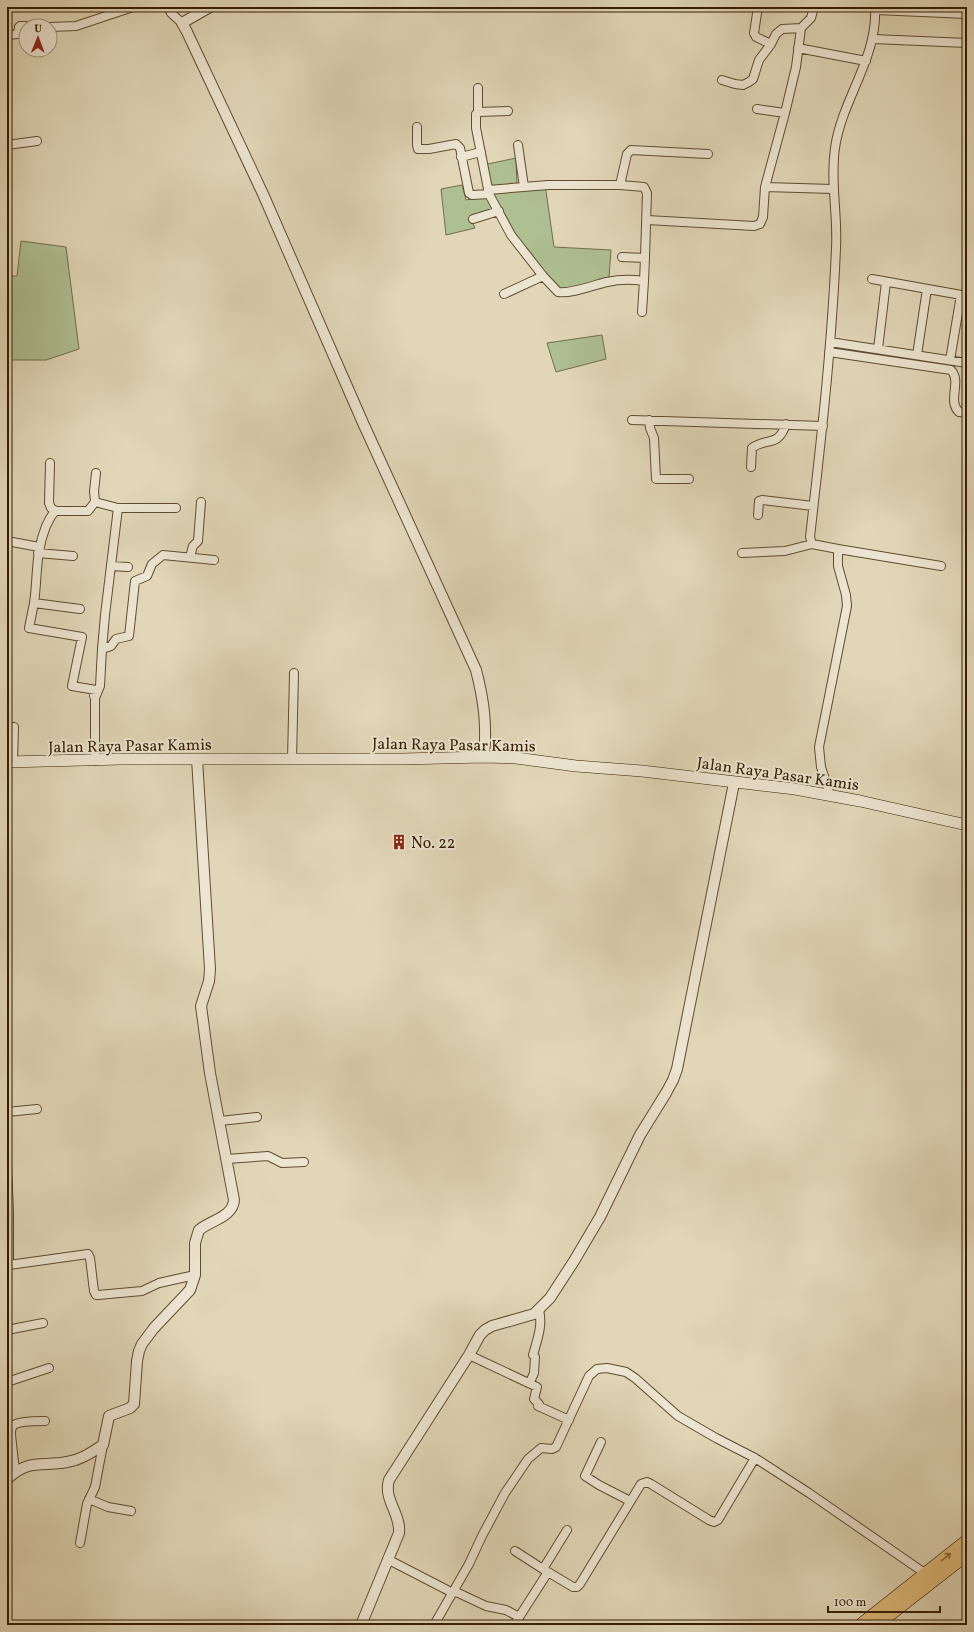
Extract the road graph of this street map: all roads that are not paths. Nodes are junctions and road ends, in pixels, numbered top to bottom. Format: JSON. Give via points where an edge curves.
{"nodes":[{"id":1,"x":134,"y":7,"type":"edge"},
{"id":2,"x":168,"y":7,"type":"edge"},
{"id":3,"x":210,"y":7,"type":"edge"},
{"id":4,"x":758,"y":7,"type":"edge"},
{"id":5,"x":814,"y":7,"type":"edge"},
{"id":6,"x":876,"y":8,"type":"edge"},
{"id":7,"x":937,"y":10,"type":"edge"},
{"id":8,"x":967,"y":14,"type":"edge"},
{"id":9,"x":182,"y":23,"type":"junction"},
{"id":10,"x":58,"y":27,"type":"edge"},
{"id":11,"x":801,"y":28,"type":"junction"},
{"id":12,"x":18,"y":34,"type":"edge"},
{"id":13,"x":7,"y":35,"type":"edge"},
{"id":14,"x":873,"y":39,"type":"junction"},
{"id":15,"x":967,"y":43,"type":"edge"},
{"id":16,"x":771,"y":44,"type":"junction"},
{"id":17,"x":798,"y":48,"type":"junction"},
{"id":18,"x":866,"y":61,"type":"junction"},
{"id":19,"x":722,"y":80,"type":"dead end"},
{"id":20,"x":478,"y":88,"type":"dead end"},
{"id":21,"x":757,"y":109,"type":"dead end"},
{"id":22,"x":508,"y":111,"type":"dead end"},
{"id":23,"x":478,"y":112,"type":"junction"},
{"id":24,"x":785,"y":113,"type":"junction"},
{"id":25,"x":416,"y":127,"type":"dead end"},
{"id":26,"x":37,"y":141,"type":"dead end"},
{"id":27,"x":7,"y":145,"type":"edge"},
{"id":28,"x":518,"y":145,"type":"dead end"},
{"id":29,"x":481,"y":152,"type":"junction"},
{"id":30,"x":708,"y":154,"type":"dead end"},
{"id":31,"x":462,"y":157,"type":"junction"},
{"id":32,"x":620,"y":185,"type":"junction"},
{"id":33,"x":524,"y":186,"type":"junction"},
{"id":34,"x":765,"y":187,"type":"junction"},
{"id":35,"x":833,"y":189,"type":"junction"},
{"id":36,"x":489,"y":192,"type":"junction"},
{"id":37,"x":499,"y":211,"type":"junction"},
{"id":38,"x":473,"y":219,"type":"dead end"},
{"id":39,"x":647,"y":220,"type":"junction"},
{"id":40,"x":622,"y":257,"type":"dead end"},
{"id":41,"x":645,"y":258,"type":"junction"},
{"id":42,"x":543,"y":276,"type":"junction"},
{"id":43,"x":872,"y":279,"type":"dead end"},
{"id":44,"x":644,"y":281,"type":"junction"},
{"id":45,"x":886,"y":282,"type":"junction"},
{"id":46,"x":928,"y":289,"type":"junction"},
{"id":47,"x":504,"y":294,"type":"dead end"},
{"id":48,"x":964,"y":296,"type":"edge"},
{"id":49,"x":642,"y":312,"type":"dead end"},
{"id":50,"x":830,"y":342,"type":"junction"},
{"id":51,"x":878,"y":349,"type":"junction"},
{"id":52,"x":829,"y":352,"type":"junction"},
{"id":53,"x":917,"y":355,"type":"junction"},
{"id":54,"x":950,"y":360,"type":"junction"},
{"id":55,"x":967,"y":363,"type":"edge"},
{"id":56,"x":967,"y":413,"type":"edge"},
{"id":57,"x":632,"y":420,"type":"dead end"},
{"id":58,"x":650,"y":420,"type":"junction"},
{"id":59,"x":786,"y":424,"type":"junction"},
{"id":60,"x":823,"y":426,"type":"junction"},
{"id":61,"x":50,"y":463,"type":"dead end"},
{"id":62,"x":751,"y":467,"type":"dead end"},
{"id":63,"x":96,"y":473,"type":"dead end"},
{"id":64,"x":689,"y":479,"type":"dead end"},
{"id":65,"x":95,"y":502,"type":"junction"},
{"id":66,"x":201,"y":502,"type":"dead end"},
{"id":67,"x":813,"y":506,"type":"junction"},
{"id":68,"x":118,"y":508,"type":"junction"},
{"id":69,"x":176,"y":508,"type":"dead end"},
{"id":70,"x":56,"y":511,"type":"junction"},
{"id":71,"x":758,"y":515,"type":"dead end"},
{"id":72,"x":7,"y":541,"type":"edge"},
{"id":73,"x":812,"y":544,"type":"junction"},
{"id":74,"x":838,"y":549,"type":"junction"},
{"id":75,"x":39,"y":550,"type":"junction"},
{"id":76,"x":742,"y":553,"type":"dead end"},
{"id":77,"x":73,"y":556,"type":"dead end"},
{"id":78,"x":190,"y":558,"type":"junction"},
{"id":79,"x":214,"y":560,"type":"dead end"},
{"id":80,"x":111,"y":566,"type":"junction"},
{"id":81,"x":941,"y":566,"type":"dead end"},
{"id":82,"x":128,"y":567,"type":"dead end"},
{"id":83,"x":34,"y":602,"type":"junction"},
{"id":84,"x":80,"y":609,"type":"dead end"},
{"id":85,"x":102,"y":649,"type":"junction"},
{"id":86,"x":294,"y":673,"type":"dead end"},
{"id":87,"x":14,"y":727,"type":"dead end"},
{"id":88,"x":484,"y":757,"type":"junction"},
{"id":89,"x":197,"y":759,"type":"junction"},
{"id":90,"x":292,"y":759,"type":"junction"},
{"id":91,"x":95,"y":761,"type":"junction"},
{"id":92,"x":10,"y":762,"type":"edge"},
{"id":93,"x":734,"y":783,"type":"junction"},
{"id":94,"x":830,"y":795,"type":"junction"},
{"id":95,"x":967,"y":825,"type":"edge"},
{"id":96,"x":37,"y":1108,"type":"dead end"},
{"id":97,"x":7,"y":1112,"type":"edge"},
{"id":98,"x":257,"y":1117,"type":"dead end"},
{"id":99,"x":220,"y":1121,"type":"junction"},
{"id":100,"x":227,"y":1159,"type":"junction"},
{"id":101,"x":304,"y":1162,"type":"dead end"},
{"id":102,"x":7,"y":1166,"type":"edge"},
{"id":103,"x":8,"y":1266,"type":"edge"},
{"id":104,"x":195,"y":1275,"type":"junction"},
{"id":105,"x":539,"y":1310,"type":"junction"},
{"id":106,"x":43,"y":1323,"type":"dead end"},
{"id":107,"x":7,"y":1330,"type":"edge"},
{"id":108,"x":469,"y":1356,"type":"junction"},
{"id":109,"x":49,"y":1368,"type":"dead end"},
{"id":110,"x":7,"y":1382,"type":"edge"},
{"id":111,"x":530,"y":1382,"type":"junction"},
{"id":112,"x":569,"y":1420,"type":"junction"},
{"id":113,"x":45,"y":1421,"type":"dead end"},
{"id":114,"x":9,"y":1435,"type":"edge"},
{"id":115,"x":601,"y":1442,"type":"dead end"},
{"id":116,"x":103,"y":1445,"type":"junction"},
{"id":117,"x":756,"y":1458,"type":"junction"},
{"id":118,"x":16,"y":1471,"type":"junction"},
{"id":119,"x":7,"y":1479,"type":"edge"},
{"id":120,"x":89,"y":1499,"type":"junction"},
{"id":121,"x":630,"y":1502,"type":"junction"},
{"id":122,"x":131,"y":1511,"type":"dead end"},
{"id":123,"x":567,"y":1530,"type":"dead end"},
{"id":124,"x":967,"y":1541,"type":"edge"},
{"id":125,"x":80,"y":1543,"type":"dead end"},
{"id":126,"x":515,"y":1551,"type":"dead end"},
{"id":127,"x":967,"y":1554,"type":"edge"},
{"id":128,"x":388,"y":1560,"type":"junction"},
{"id":129,"x":545,"y":1571,"type":"junction"},
{"id":130,"x":929,"y":1578,"type":"junction"},
{"id":131,"x":454,"y":1592,"type":"junction"},
{"id":132,"x":519,"y":1617,"type":"junction"},
{"id":133,"x":361,"y":1625,"type":"edge"},
{"id":134,"x":434,"y":1625,"type":"edge"},
{"id":135,"x":514,"y":1625,"type":"edge"},
{"id":136,"x":861,"y":1625,"type":"edge"},
{"id":137,"x":876,"y":1625,"type":"edge"}],
"edges":[{"from":1,"to":10,"type":"street","via":[[76,26]]},
{"from":2,"to":9,"type":"street"},
{"from":3,"to":9,"type":"street"},
{"from":4,"to":16,"type":"street","via":[[754,34]]},
{"from":5,"to":11,"type":"street","via":[[811,18]]},
{"from":6,"to":7,"type":"street"},
{"from":6,"to":14,"type":"street"},
{"from":7,"to":8,"type":"street"},
{"from":9,"to":88,"type":"street","via":[[263,194],[363,424],[476,670],[486,724]]},
{"from":11,"to":16,"type":"street","via":[[782,29]]},
{"from":11,"to":17,"type":"street"},
{"from":12,"to":13,"type":"street"},
{"from":14,"to":15,"type":"street"},
{"from":14,"to":18,"type":"street"},
{"from":16,"to":19,"type":"street","via":[[759,60],[749,82],[743,85]]},
{"from":17,"to":18,"type":"street"},
{"from":17,"to":24,"type":"street"},
{"from":18,"to":35,"type":"street","via":[[840,126],[835,148]]},
{"from":20,"to":23,"type":"street"},
{"from":21,"to":24,"type":"street"},
{"from":22,"to":23,"type":"street"},
{"from":23,"to":29,"type":"street","via":[[476,128]]},
{"from":24,"to":34,"type":"street"},
{"from":25,"to":31,"type":"street","via":[[417,147],[420,150],[456,144]]},
{"from":26,"to":27,"type":"street"},
{"from":28,"to":33,"type":"street"},
{"from":29,"to":31,"type":"street"},
{"from":29,"to":36,"type":"street"},
{"from":30,"to":32,"type":"street","via":[[631,150],[627,154]]},
{"from":31,"to":36,"type":"street","via":[[469,193],[472,195]]},
{"from":32,"to":33,"type":"street"},
{"from":32,"to":39,"type":"street","via":[[645,188]]},
{"from":33,"to":36,"type":"street"},
{"from":34,"to":35,"type":"street"},
{"from":34,"to":39,"type":"street","via":[[762,222],[757,225]]},
{"from":35,"to":50,"type":"street","via":[[836,246]]},
{"from":36,"to":37,"type":"street"},
{"from":37,"to":38,"type":"street"},
{"from":37,"to":42,"type":"street","via":[[511,235]]},
{"from":39,"to":41,"type":"street"},
{"from":40,"to":41,"type":"street"},
{"from":41,"to":44,"type":"street"},
{"from":42,"to":44,"type":"street","via":[[556,290],[563,292],[617,280]]},
{"from":42,"to":47,"type":"street"},
{"from":43,"to":45,"type":"street"},
{"from":44,"to":49,"type":"street"},
{"from":45,"to":46,"type":"street"},
{"from":45,"to":51,"type":"street"},
{"from":46,"to":48,"type":"street"},
{"from":46,"to":53,"type":"street"},
{"from":48,"to":54,"type":"street"},
{"from":50,"to":51,"type":"street"},
{"from":50,"to":52,"type":"street"},
{"from":51,"to":53,"type":"street"},
{"from":52,"to":56,"type":"street","via":[[951,370],[955,378],[954,406],[958,412]]},
{"from":52,"to":60,"type":"street"},
{"from":53,"to":54,"type":"street"},
{"from":54,"to":55,"type":"street"},
{"from":57,"to":58,"type":"street"},
{"from":58,"to":59,"type":"street"},
{"from":58,"to":64,"type":"street","via":[[654,438],[656,479]]},
{"from":59,"to":60,"type":"street"},
{"from":59,"to":62,"type":"street","via":[[776,439],[752,448]]},
{"from":60,"to":67,"type":"street"},
{"from":61,"to":70,"type":"street","via":[[49,503]]},
{"from":63,"to":65,"type":"street"},
{"from":65,"to":68,"type":"street"},
{"from":65,"to":70,"type":"street","via":[[88,511]]},
{"from":66,"to":78,"type":"street","via":[[198,541],[193,546]]},
{"from":67,"to":71,"type":"street","via":[[762,500],[759,502]]},
{"from":67,"to":73,"type":"street","via":[[810,537]]},
{"from":68,"to":69,"type":"street"},
{"from":68,"to":80,"type":"street"},
{"from":70,"to":75,"type":"street","via":[[52,513]]},
{"from":72,"to":75,"type":"street"},
{"from":73,"to":74,"type":"street"},
{"from":73,"to":76,"type":"street","via":[[785,551]]},
{"from":74,"to":81,"type":"street"},
{"from":74,"to":94,"type":"street","via":[[838,566],[847,606],[819,747],[821,767]]},
{"from":75,"to":77,"type":"street"},
{"from":75,"to":83,"type":"street"},
{"from":78,"to":79,"type":"street"},
{"from":78,"to":85,"type":"street","via":[[163,555],[152,564],[147,576],[135,581],[128,637],[116,639],[111,646]]},
{"from":80,"to":82,"type":"street"},
{"from":80,"to":85,"type":"street"},
{"from":83,"to":84,"type":"street"},
{"from":83,"to":91,"type":"street","via":[[29,628],[82,637],[72,686],[96,690]]},
{"from":85,"to":91,"type":"street","via":[[100,686],[95,698]]},
{"from":86,"to":90,"type":"street"},
{"from":87,"to":92,"type":"street"},
{"from":88,"to":90,"type":"main road","name":"Jalan Raya Pasar Kamis"},
{"from":88,"to":93,"type":"main road","name":"Jalan Raya Pasar Kamis","via":[[685,775]]},
{"from":89,"to":90,"type":"main road","name":"Jalan Raya Pasar Kamis"},
{"from":89,"to":91,"type":"main road","name":"Jalan Raya Pasar Kamis"},
{"from":89,"to":99,"type":"street","via":[[210,969],[201,1006]]},
{"from":91,"to":92,"type":"main road","name":"Jalan Raya Pasar Kamis"},
{"from":93,"to":94,"type":"main road","name":"Jalan Raya Pasar Kamis"},
{"from":93,"to":105,"type":"street","via":[[679,1061],[673,1080],[640,1135],[582,1249],[550,1298]]},
{"from":94,"to":95,"type":"main road","name":"Jalan Raya Pasar Kamis"},
{"from":96,"to":97,"type":"street"},
{"from":98,"to":99,"type":"street"},
{"from":99,"to":100,"type":"street"},
{"from":100,"to":101,"type":"street","via":[[268,1156],[282,1163]]},
{"from":100,"to":104,"type":"street","via":[[234,1206],[199,1230],[195,1244]]},
{"from":102,"to":103,"type":"street"},
{"from":103,"to":104,"type":"street","via":[[88,1254],[94,1292],[98,1295],[142,1291],[159,1283]]},
{"from":104,"to":116,"type":"street","via":[[190,1290],[142,1344],[136,1361],[134,1404],[109,1416]]},
{"from":105,"to":108,"type":"street","via":[[526,1317],[485,1330],[480,1334]]},
{"from":105,"to":111,"type":"street","via":[[541,1325],[533,1355],[534,1374]]},
{"from":106,"to":107,"type":"street"},
{"from":108,"to":111,"type":"street"},
{"from":108,"to":128,"type":"street","via":[[389,1480],[390,1500],[400,1528]]},
{"from":109,"to":110,"type":"street"},
{"from":111,"to":112,"type":"street","via":[[537,1387],[534,1399],[538,1406]]},
{"from":112,"to":117,"type":"street","via":[[589,1376],[597,1369],[615,1369],[626,1372],[678,1416]]},
{"from":112,"to":131,"type":"street","via":[[556,1447],[541,1448],[528,1459],[505,1493]]},
{"from":113,"to":114,"type":"street","via":[[13,1425]]},
{"from":114,"to":118,"type":"street"},
{"from":115,"to":121,"type":"street","via":[[585,1476]]},
{"from":116,"to":118,"type":"street","via":[[75,1460],[40,1463]]},
{"from":116,"to":120,"type":"street","via":[[95,1487]]},
{"from":117,"to":121,"type":"street","via":[[717,1521],[710,1520],[649,1483],[641,1484]]},
{"from":117,"to":130,"type":"street"},
{"from":118,"to":119,"type":"street"},
{"from":120,"to":122,"type":"street","via":[[108,1507]]},
{"from":120,"to":125,"type":"street"},
{"from":121,"to":129,"type":"street","via":[[578,1586],[573,1587]]},
{"from":123,"to":129,"type":"street"},
{"from":130,"to":124,"type":"highway","one_way":true},
{"from":126,"to":129,"type":"street"},
{"from":127,"to":130,"type":"highway"},
{"from":128,"to":131,"type":"street"},
{"from":128,"to":133,"type":"street"},
{"from":129,"to":132,"type":"street"},
{"from":130,"to":136,"type":"highway"},
{"from":130,"to":137,"type":"highway"},
{"from":131,"to":132,"type":"street"},
{"from":131,"to":134,"type":"street"},
{"from":132,"to":135,"type":"street"}]}
